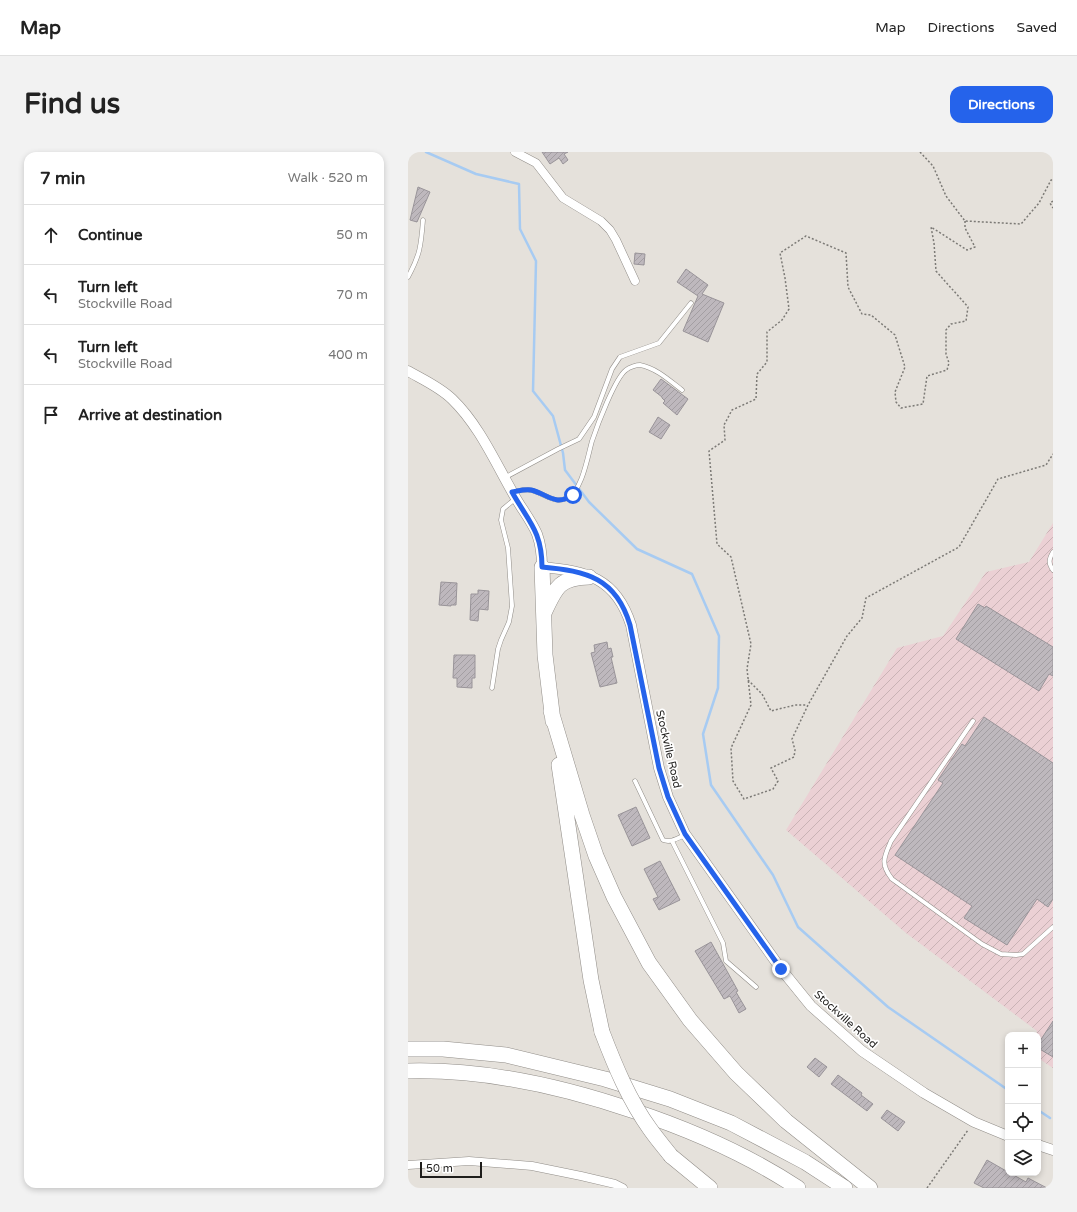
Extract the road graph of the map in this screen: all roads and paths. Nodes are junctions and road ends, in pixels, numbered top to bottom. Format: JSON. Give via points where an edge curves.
{"nodes":[{"id":1,"x":515,"y":152,"type":"edge"},
{"id":2,"x":920,"y":152,"type":"edge"},
{"id":3,"x":1053,"y":180,"type":"edge"},
{"id":4,"x":1053,"y":201,"type":"edge"},
{"id":5,"x":1053,"y":208,"type":"edge"},
{"id":6,"x":423,"y":220,"type":"dead end"},
{"id":7,"x":964,"y":221,"type":"junction"},
{"id":8,"x":408,"y":277,"type":"edge"},
{"id":9,"x":635,"y":281,"type":"dead end"},
{"id":10,"x":691,"y":303,"type":"dead end"},
{"id":11,"x":408,"y":371,"type":"edge"},
{"id":12,"x":682,"y":390,"type":"dead end"},
{"id":13,"x":1053,"y":454,"type":"edge"},
{"id":14,"x":504,"y":478,"type":"junction"},
{"id":15,"x":514,"y":495,"type":"junction"},
{"id":16,"x":1053,"y":552,"type":"edge"},
{"id":17,"x":542,"y":567,"type":"junction"},
{"id":18,"x":1053,"y":570,"type":"edge"},
{"id":19,"x":590,"y":577,"type":"junction"},
{"id":20,"x":543,"y":615,"type":"junction"},
{"id":21,"x":748,"y":680,"type":"junction"},
{"id":22,"x":492,"y":688,"type":"dead end"},
{"id":23,"x":808,"y":705,"type":"junction"},
{"id":24,"x":551,"y":711,"type":"junction"},
{"id":25,"x":973,"y":721,"type":"dead end"},
{"id":26,"x":635,"y":781,"type":"dead end"},
{"id":27,"x":685,"y":834,"type":"junction"},
{"id":28,"x":672,"y":841,"type":"junction"},
{"id":29,"x":1053,"y":927,"type":"edge"},
{"id":30,"x":756,"y":987,"type":"dead end"},
{"id":31,"x":408,"y":1049,"type":"edge"},
{"id":32,"x":408,"y":1071,"type":"edge"},
{"id":33,"x":974,"y":1122,"type":"junction"},
{"id":34,"x":1005,"y":1135,"type":"edge"},
{"id":35,"x":1041,"y":1146,"type":"edge"},
{"id":36,"x":1053,"y":1150,"type":"edge"},
{"id":37,"x":408,"y":1165,"type":"edge"},
{"id":38,"x":623,"y":1188,"type":"edge"},
{"id":39,"x":710,"y":1188,"type":"edge"},
{"id":40,"x":798,"y":1188,"type":"edge"},
{"id":41,"x":845,"y":1188,"type":"edge"},
{"id":42,"x":870,"y":1188,"type":"edge"},
{"id":43,"x":927,"y":1188,"type":"edge"}],
"edges":[{"from":1,"to":9,"type":"street","via":[[536,163],[563,198],[601,221],[610,230]]},
{"from":2,"to":7,"type":"path","via":[[933,166],[946,196]]},
{"from":3,"to":7,"type":"path","via":[[1039,203],[1021,224]]},
{"from":4,"to":5,"type":"path","via":[[1050,203]]},
{"from":6,"to":8,"type":"lane","via":[[417,261]]},
{"from":7,"to":21,"type":"path","via":[[975,247],[967,250],[931,227],[936,271],[968,307],[966,321],[951,324],[946,330],[946,354],[949,363],[947,370],[927,376],[923,404],[901,408],[896,402],[895,392],[905,367],[895,335],[871,315],[862,314],[848,287],[846,253],[806,236],[780,253],[789,309],[782,320],[767,332],[767,362],[757,374],[756,399],[732,410],[724,425],[725,440],[709,451],[717,544],[731,557],[751,644],[746,669]]},
{"from":10,"to":14,"type":"lane","via":[[659,343],[620,357],[612,369],[594,417],[579,439]]},
{"from":11,"to":14,"type":"street","via":[[450,397],[465,413],[478,430]]},
{"from":12,"to":15,"type":"lane","via":[[655,370],[639,365],[626,370],[616,383],[573,495],[558,500],[529,490]]},
{"from":13,"to":23,"type":"path","via":[[1046,464],[998,479],[960,547],[866,598],[862,618],[847,636]]},
{"from":14,"to":15,"type":"street"},
{"from":15,"to":17,"type":"street","via":[[538,536]]},
{"from":15,"to":22,"type":"lane","via":[[503,509],[501,520],[508,548],[512,606],[509,622],[498,648]]},
{"from":16,"to":18,"type":"lane","via":[[1049,560]]},
{"from":17,"to":19,"type":"street","name":"Stockville Road"},
{"from":17,"to":20,"type":"highway"},
{"from":19,"to":20,"type":"highway","via":[[573,579],[558,586]]},
{"from":19,"to":27,"type":"street","name":"Stockville Road","via":[[612,590],[626,612],[659,768],[668,797]]},
{"from":20,"to":24,"type":"highway"},
{"from":21,"to":23,"type":"path","via":[[762,694],[772,711],[795,705]]},
{"from":21,"to":23,"type":"path","via":[[752,705],[731,748],[733,781],[744,799],[773,789],[778,781],[771,768],[794,757],[792,739]]},
{"from":24,"to":39,"type":"highway","bridge":true,"via":[[591,980],[602,1032],[630,1097],[650,1129],[671,1156]]},
{"from":24,"to":42,"type":"highway","via":[[596,856],[614,897],[649,963],[690,1020],[736,1073],[786,1121]]},
{"from":25,"to":29,"type":"lane","via":[[891,841],[883,861],[885,868],[892,879],[982,944],[1002,954],[1023,954]]},
{"from":26,"to":28,"type":"lane","via":[[663,840]]},
{"from":27,"to":28,"type":"lane"},
{"from":27,"to":33,"type":"street","name":"Stockville Road","via":[[781,969],[811,1006],[862,1052]]},
{"from":28,"to":30,"type":"lane","via":[[723,943],[726,961]]},
{"from":31,"to":41,"type":"highway","via":[[443,1049],[506,1055],[605,1078],[670,1099],[731,1123],[805,1162]]},
{"from":32,"to":40,"type":"highway","via":[[440,1070],[505,1078],[553,1087],[607,1102],[668,1122],[730,1149]]},
{"from":33,"to":34,"type":"street","name":"Stockville Road"},
{"from":33,"to":43,"type":"path"},
{"from":35,"to":36,"type":"street"},
{"from":37,"to":38,"type":"street","via":[[469,1161],[532,1166],[615,1184]]}]}
